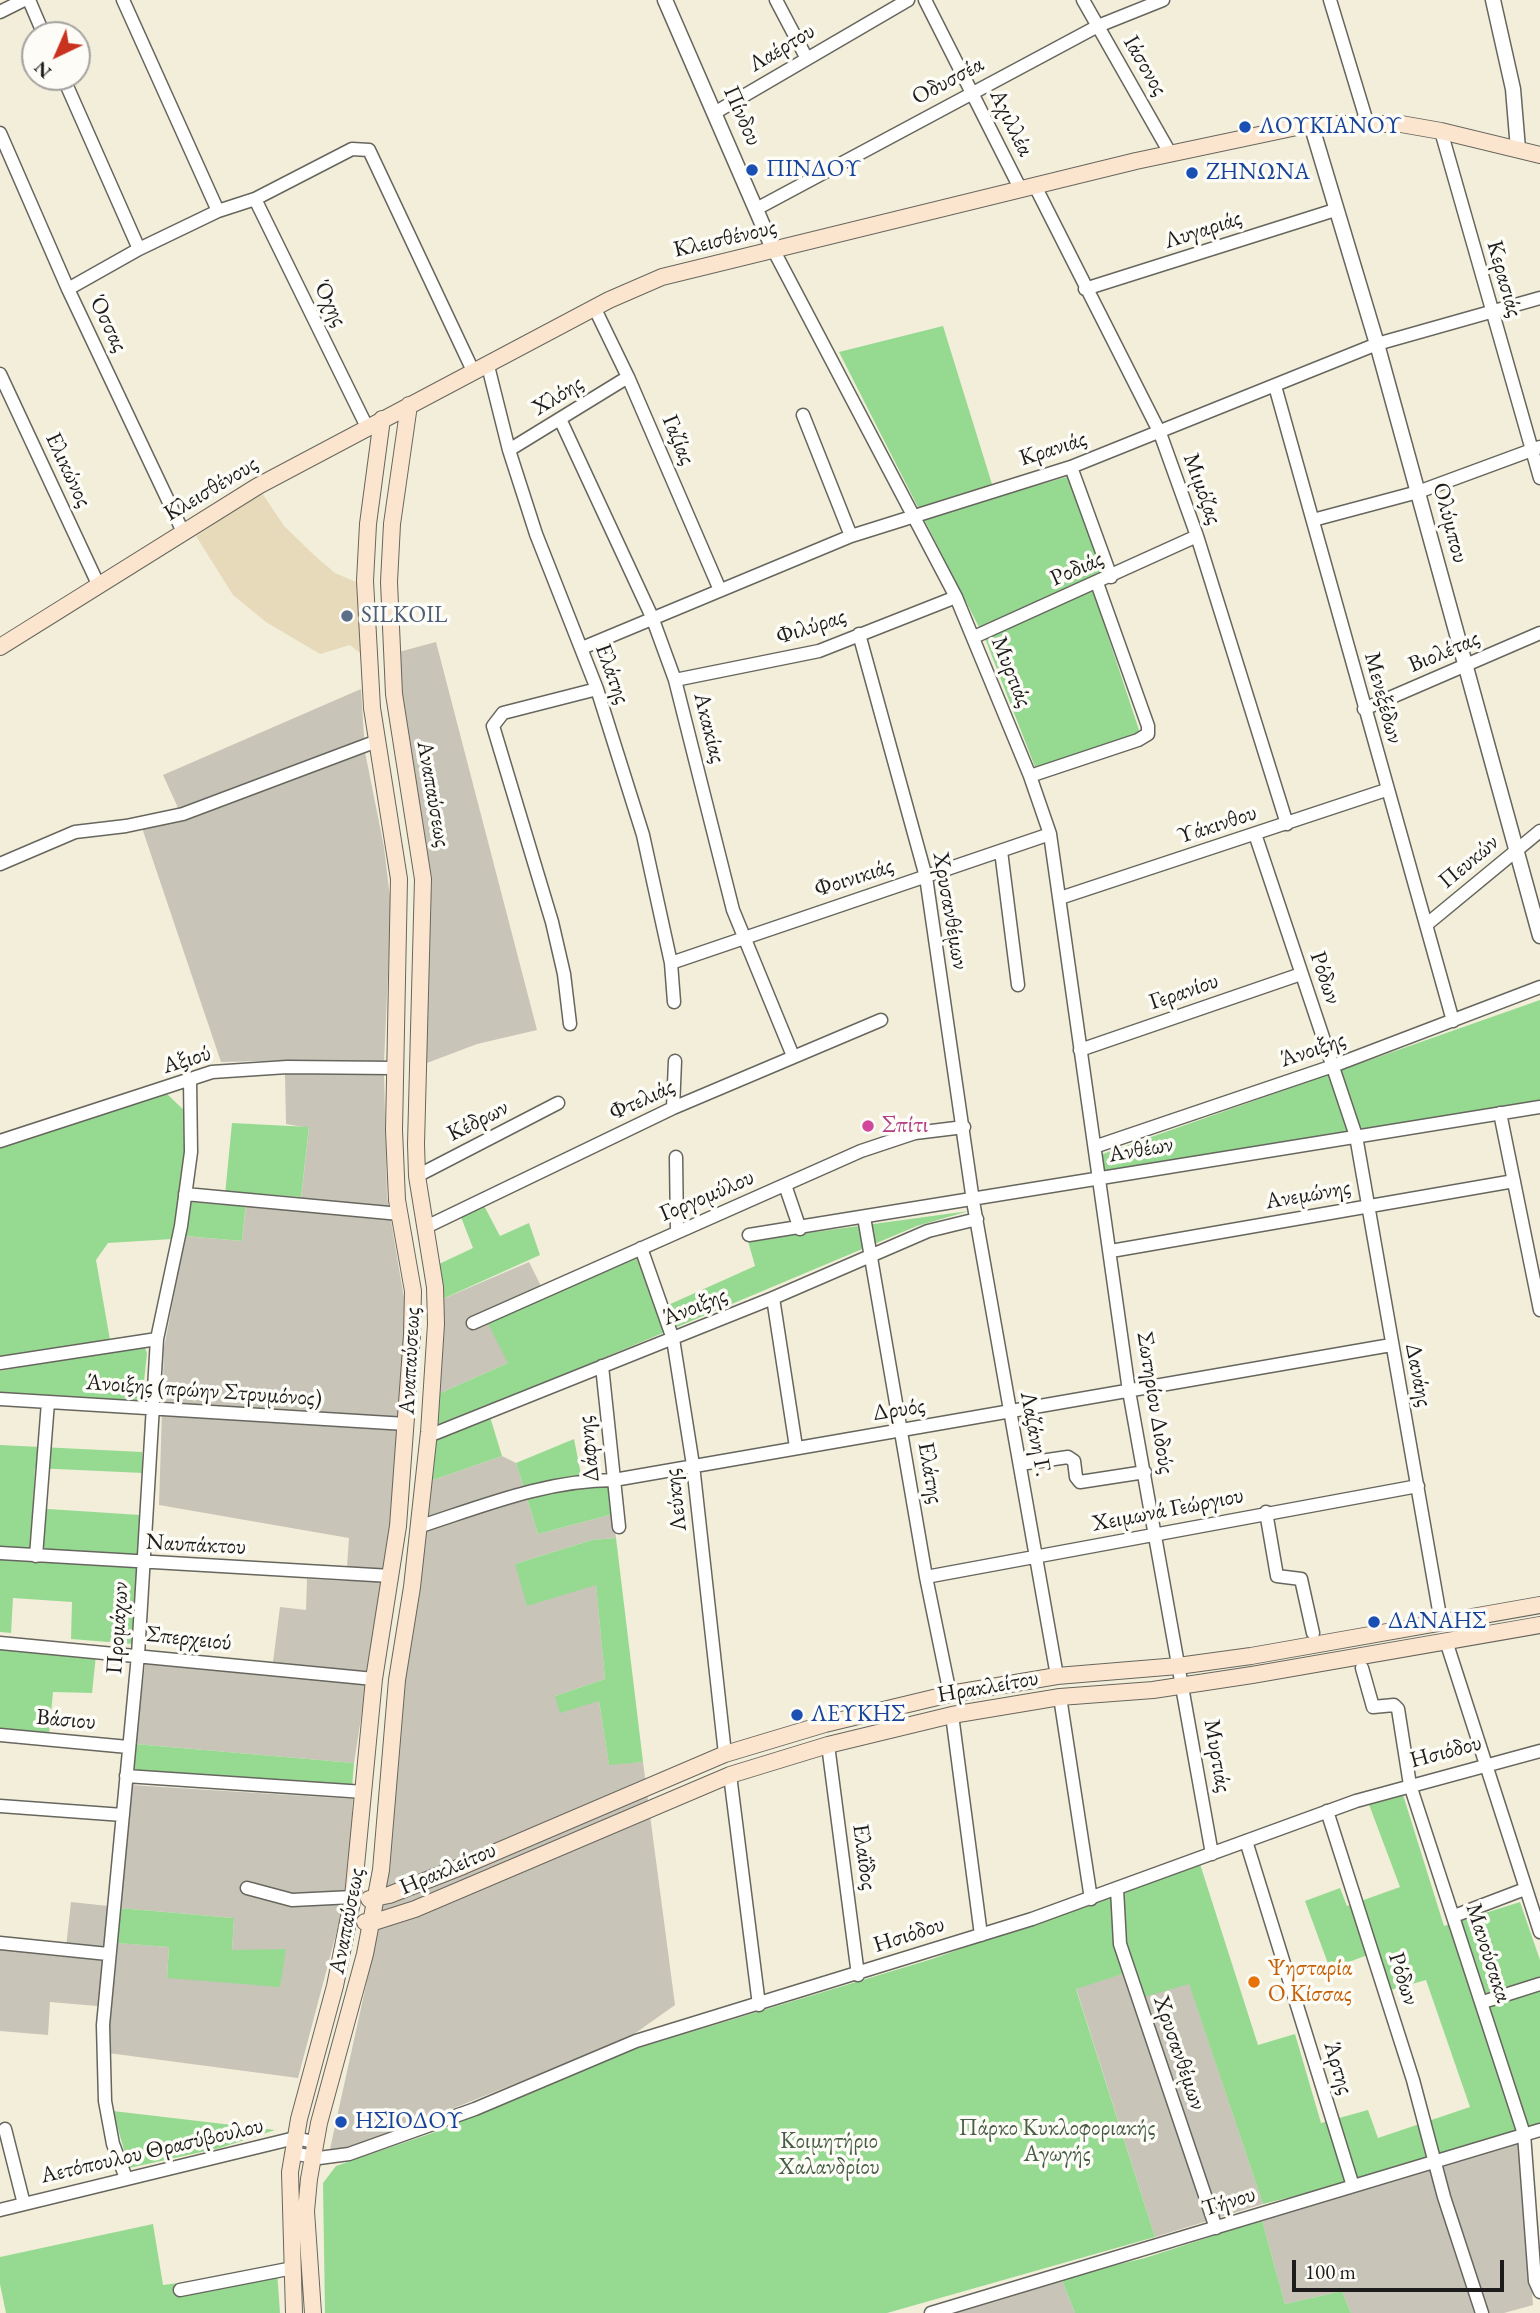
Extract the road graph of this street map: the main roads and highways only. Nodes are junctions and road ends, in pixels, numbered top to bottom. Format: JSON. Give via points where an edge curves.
{"nodes":[{"id":1,"x":1540,"y":155,"type":"edge"},
{"id":2,"x":409,"y":405,"type":"junction"},
{"id":3,"x":382,"y":419,"type":"junction"},
{"id":4,"x":0,"y":647,"type":"edge"},
{"id":5,"x":1540,"y":1605,"type":"edge"},
{"id":6,"x":1540,"y":1625,"type":"edge"},
{"id":7,"x":353,"y":1897,"type":"junction"},
{"id":8,"x":376,"y":1899,"type":"junction"},
{"id":9,"x":349,"y":1919,"type":"junction"},
{"id":10,"x":371,"y":1923,"type":"junction"},
{"id":11,"x":295,"y":2313,"type":"edge"},
{"id":12,"x":313,"y":2313,"type":"edge"}],
"edges":[{"from":1,"to":2,"type":"main road","name":"Κλεισθένους","via":[[1441,131],[1367,122],[1311,124],[1170,153],[662,277]]},
{"from":2,"to":3,"type":"main road","name":"Κλεισθένους"},
{"from":2,"to":8,"type":"main road","name":"Αναπαύσεως","via":[[392,524],[389,582],[394,694],[423,879],[417,1176],[435,1287],[436,1324],[429,1432],[397,1679]]},
{"from":3,"to":4,"type":"main road","name":"Κλεισθένους","via":[[258,486]]},
{"from":3,"to":7,"type":"main road","name":"Αναπαύσεως","via":[[365,570],[372,708],[399,879],[394,1068],[400,1214],[413,1291],[391,1576],[374,1679]]},
{"from":5,"to":8,"type":"main road","name":"Ηρακλείτου","via":[[1178,1666],[1057,1676],[825,1724],[725,1754]]},
{"from":6,"to":10,"type":"main road","name":"Ηρακλείτου","via":[[1184,1685],[1060,1697],[952,1715],[828,1745],[730,1775],[415,1909]]},
{"from":7,"to":8,"type":"main road","name":"Ηρακλείτου"},
{"from":7,"to":9,"type":"main road","name":"Αναπαύσεως"},
{"from":8,"to":10,"type":"main road","name":"Αναπαύσεως"},
{"from":9,"to":10,"type":"main road","name":"Ηρακλείτου"},
{"from":9,"to":11,"type":"main road","name":"Αναπαύσεως","via":[[294,2146],[289,2208]]},
{"from":10,"to":12,"type":"main road","name":"Αναπαύσεως","via":[[313,2150],[306,2211]]}]}
